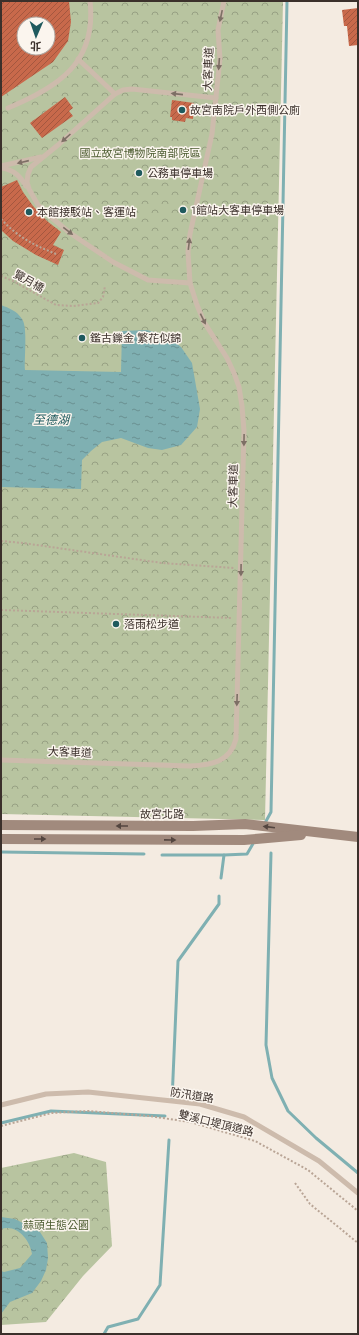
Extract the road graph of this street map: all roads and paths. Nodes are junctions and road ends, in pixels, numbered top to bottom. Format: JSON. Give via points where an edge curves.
{"nodes":[{"id":1,"x":90,"y":1,"type":"edge"},
{"id":2,"x":224,"y":1,"type":"edge"},
{"id":3,"x":78,"y":60,"type":"junction"},
{"id":4,"x":115,"y":94,"type":"junction"},
{"id":5,"x":216,"y":98,"type":"junction"},
{"id":6,"x":8,"y":108,"type":"dead end"},
{"id":7,"x":44,"y":157,"type":"junction"},
{"id":8,"x":1,"y":167,"type":"edge"},
{"id":9,"x":29,"y":189,"type":"junction"},
{"id":10,"x":1,"y":219,"type":"edge"},
{"id":11,"x":56,"y":254,"type":"dead end"},
{"id":12,"x":1,"y":276,"type":"edge"},
{"id":13,"x":190,"y":283,"type":"junction"},
{"id":14,"x":105,"y":286,"type":"dead end"},
{"id":15,"x":1,"y":541,"type":"edge"},
{"id":16,"x":241,"y":568,"type":"junction"},
{"id":17,"x":1,"y":610,"type":"edge"},
{"id":18,"x":240,"y":618,"type":"junction"},
{"id":19,"x":1,"y":760,"type":"edge"},
{"id":20,"x":1,"y":825,"type":"edge"},
{"id":21,"x":321,"y":834,"type":"junction"},
{"id":22,"x":358,"y":837,"type":"edge"},
{"id":23,"x":1,"y":839,"type":"edge"},
{"id":24,"x":1,"y":1105,"type":"edge"},
{"id":25,"x":1,"y":1126,"type":"edge"},
{"id":26,"x":296,"y":1183,"type":"dead end"},
{"id":27,"x":358,"y":1193,"type":"edge"},
{"id":28,"x":358,"y":1211,"type":"edge"},
{"id":29,"x":358,"y":1243,"type":"edge"}],
"edges":[{"from":1,"to":3,"type":"lane","via":[[90,30],[84,52]]},
{"from":2,"to":5,"type":"lane","name":"大客車道","one_way":true,"via":[[218,30],[220,59]]},
{"from":3,"to":4,"type":"lane"},
{"from":3,"to":6,"type":"lane","via":[[49,88]]},
{"from":5,"to":4,"type":"lane","one_way":true,"via":[[132,89]]},
{"from":4,"to":7,"type":"lane","one_way":true},
{"from":13,"to":5,"type":"lane","name":"大客車道","one_way":true,"via":[[190,234],[212,134]]},
{"from":7,"to":8,"type":"lane","one_way":true},
{"from":7,"to":9,"type":"lane","via":[[31,167],[27,182]]},
{"from":8,"to":9,"type":"lane","via":[[17,174]]},
{"from":9,"to":13,"type":"lane","one_way":true,"via":[[46,213],[112,262],[148,280]]},
{"from":10,"to":11,"type":"path","via":[[14,233]]},
{"from":12,"to":14,"type":"path","name":"覽月橋","via":[[56,305],[98,303],[104,297]]},
{"from":13,"to":16,"type":"lane","name":"大客車道","one_way":true,"via":[[204,322],[227,358],[240,387],[244,431]]},
{"from":15,"to":16,"type":"path","via":[[162,563]]},
{"from":16,"to":18,"type":"lane","name":"大客車道","one_way":true},
{"from":17,"to":18,"type":"path"},
{"from":18,"to":19,"type":"lane","name":"大客車道","one_way":true,"via":[[236,739],[234,747],[219,762],[207,766],[190,766]]},
{"from":21,"to":20,"type":"street","name":"故宮北路","one_way":true,"via":[[245,824]]},
{"from":21,"to":22,"type":"street","name":"故宮北路"},
{"from":23,"to":21,"type":"street","name":"故宮北路","one_way":true,"via":[[244,840]]},
{"from":24,"to":27,"type":"lane","name":"防汛道路","via":[[46,1094],[88,1092],[200,1104],[244,1116],[319,1161]]},
{"from":25,"to":28,"type":"path","name":"雙溪口堤頂道路","via":[[52,1114],[88,1111],[190,1122],[255,1141],[308,1170]]},
{"from":26,"to":29,"type":"path","via":[[310,1204]]}]}
